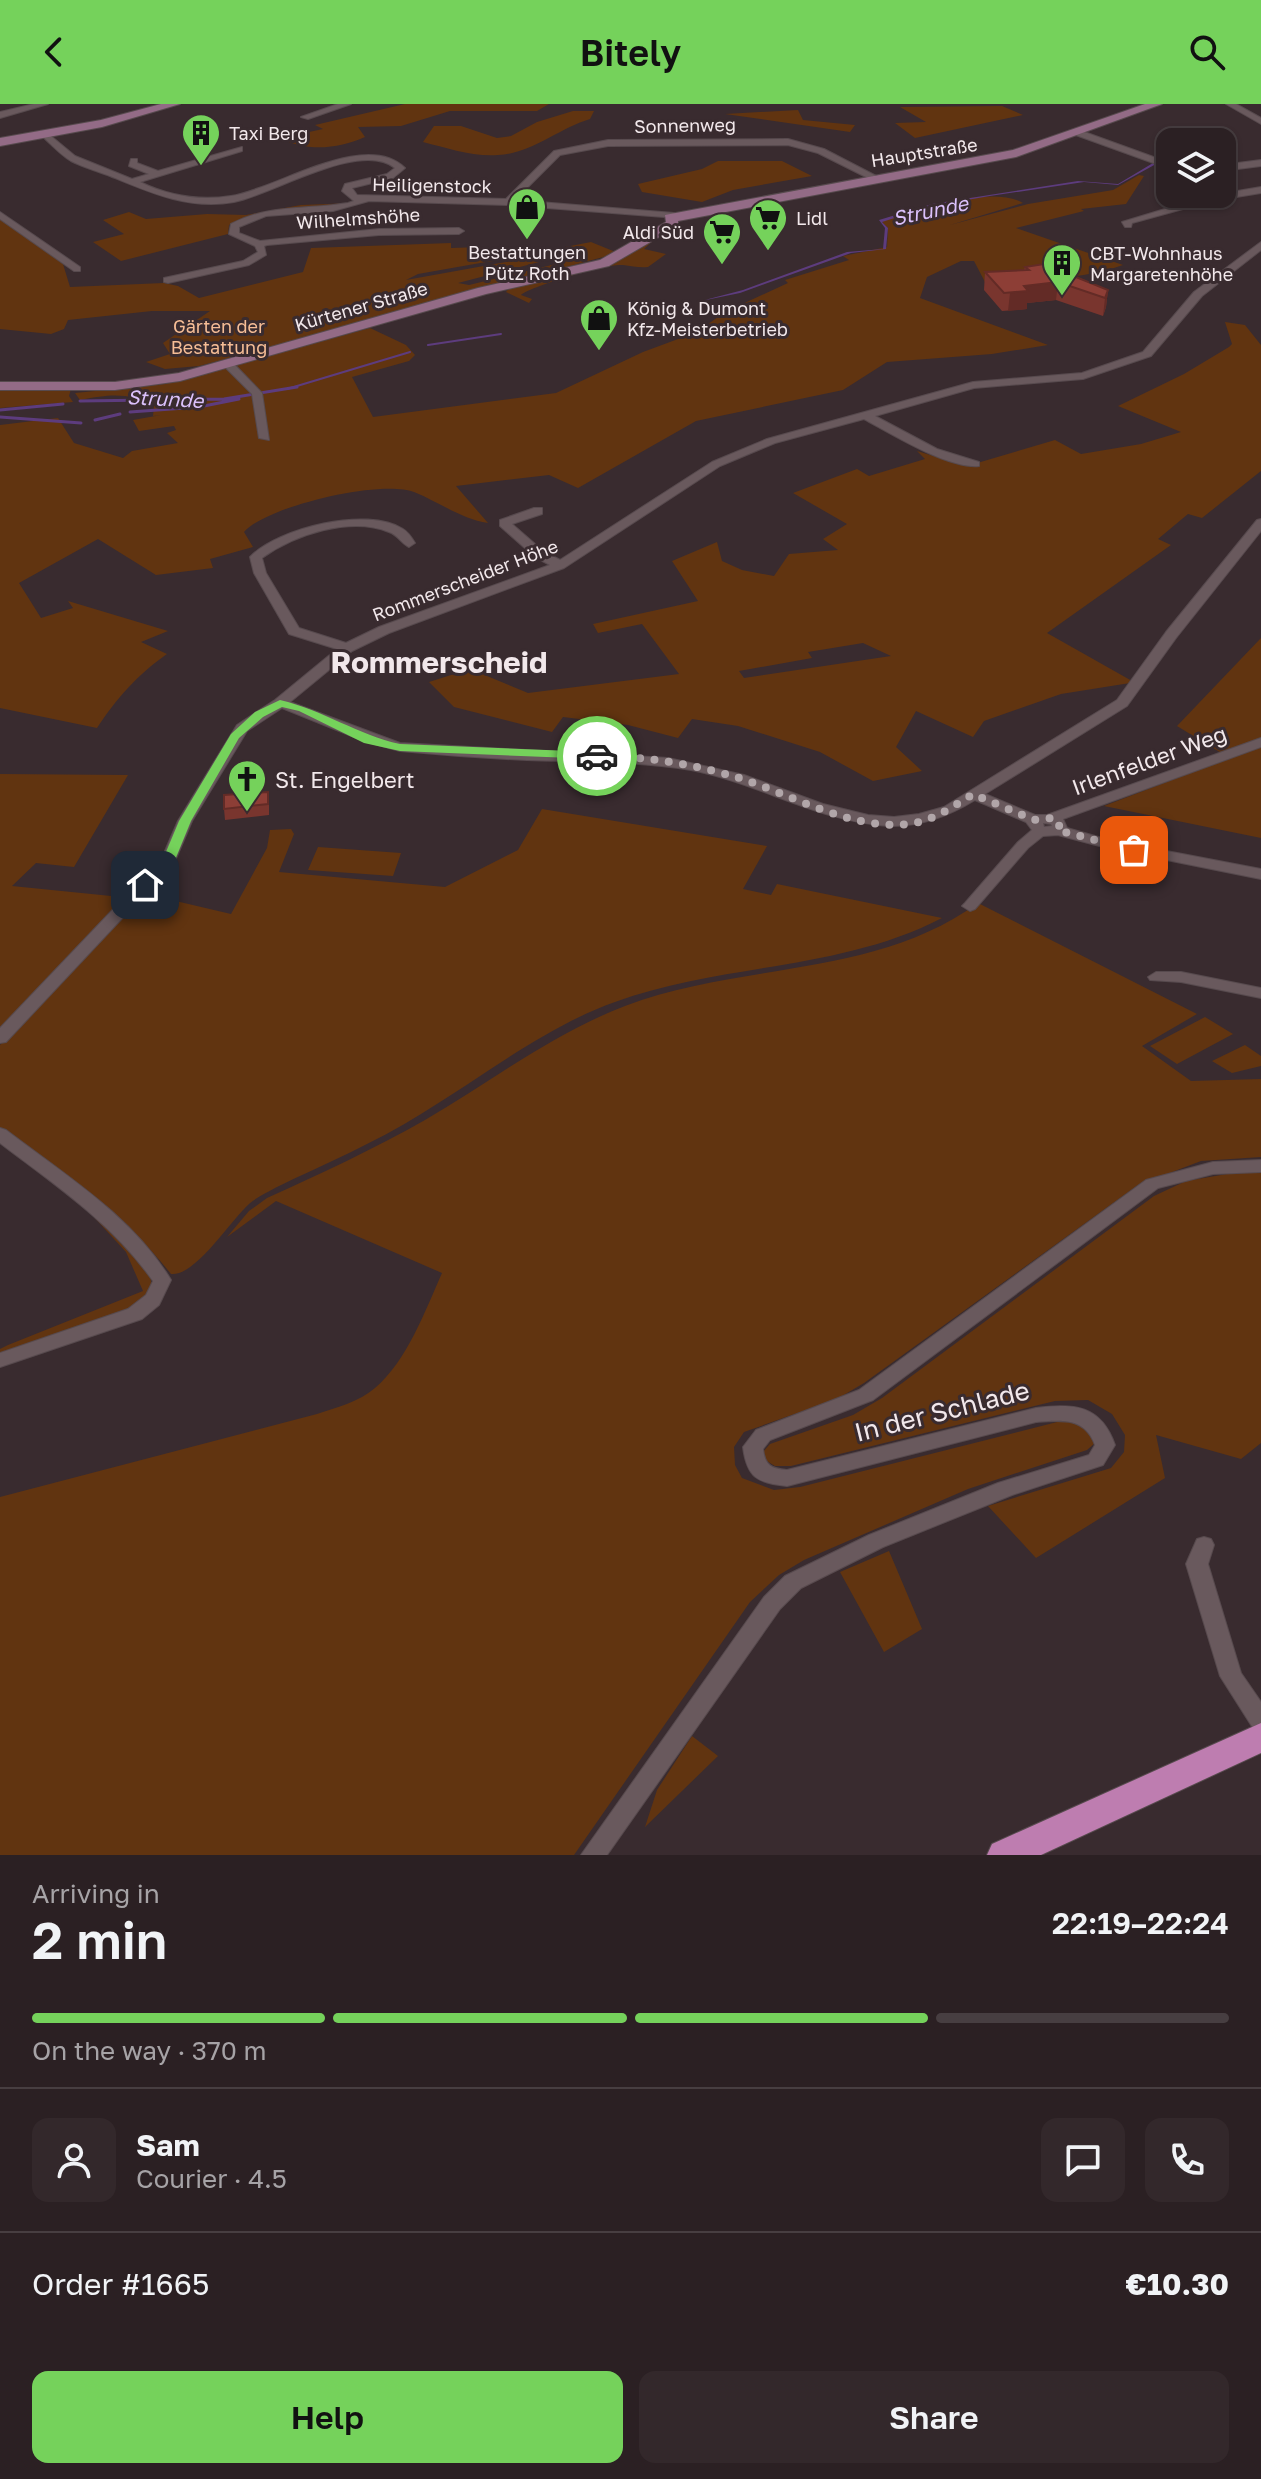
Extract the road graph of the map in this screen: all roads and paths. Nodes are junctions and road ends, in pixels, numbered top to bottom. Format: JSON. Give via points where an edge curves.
{"nodes":[{"id":1,"x":44,"y":104,"type":"edge"},
{"id":2,"x":174,"y":104,"type":"edge"},
{"id":3,"x":347,"y":104,"type":"edge"},
{"id":4,"x":1106,"y":104,"type":"edge"},
{"id":5,"x":1156,"y":104,"type":"edge"},
{"id":6,"x":1230,"y":104,"type":"edge"},
{"id":7,"x":1129,"y":112,"type":"junction"},
{"id":8,"x":0,"y":115,"type":"edge"},
{"id":9,"x":305,"y":117,"type":"dead end"},
{"id":10,"x":1260,"y":120,"type":"edge"},
{"id":11,"x":1076,"y":132,"type":"junction"},
{"id":12,"x":46,"y":135,"type":"junction"},
{"id":13,"x":232,"y":138,"type":"dead end"},
{"id":14,"x":0,"y":142,"type":"edge"},
{"id":15,"x":134,"y":161,"type":"dead end"},
{"id":16,"x":1156,"y":161,"type":"edge"},
{"id":17,"x":1261,"y":163,"type":"edge"},
{"id":18,"x":1236,"y":166,"type":"edge"},
{"id":19,"x":158,"y":174,"type":"junction"},
{"id":20,"x":875,"y":178,"type":"junction"},
{"id":21,"x":132,"y":182,"type":"junction"},
{"id":22,"x":1261,"y":190,"type":"edge"},
{"id":23,"x":365,"y":200,"type":"junction"},
{"id":24,"x":508,"y":202,"type":"junction"},
{"id":25,"x":0,"y":215,"type":"edge"},
{"id":26,"x":674,"y":219,"type":"junction"},
{"id":27,"x":1128,"y":225,"type":"dead end"},
{"id":28,"x":459,"y":231,"type":"dead end"},
{"id":29,"x":259,"y":244,"type":"junction"},
{"id":30,"x":1261,"y":245,"type":"edge"},
{"id":31,"x":77,"y":269,"type":"dead end"},
{"id":32,"x":168,"y":280,"type":"dead end"},
{"id":33,"x":228,"y":364,"type":"junction"},
{"id":34,"x":0,"y":386,"type":"edge"},
{"id":35,"x":863,"y":414,"type":"junction"},
{"id":36,"x":265,"y":438,"type":"dead end"},
{"id":37,"x":975,"y":464,"type":"dead end"},
{"id":38,"x":538,"y":511,"type":"dead end"},
{"id":39,"x":1261,"y":523,"type":"edge"},
{"id":40,"x":409,"y":543,"type":"dead end"},
{"id":41,"x":560,"y":565,"type":"junction"},
{"id":42,"x":347,"y":648,"type":"junction"},
{"id":43,"x":280,"y":703,"type":"junction"},
{"id":44,"x":1261,"y":742,"type":"edge"},
{"id":45,"x":973,"y":794,"type":"junction"},
{"id":46,"x":1055,"y":824,"type":"junction"},
{"id":47,"x":1037,"y":826,"type":"junction"},
{"id":48,"x":1261,"y":874,"type":"edge"},
{"id":49,"x":970,"y":906,"type":"dead end"},
{"id":50,"x":1156,"y":977,"type":"dead end"},
{"id":51,"x":1261,"y":993,"type":"edge"},
{"id":52,"x":0,"y":1038,"type":"edge"},
{"id":53,"x":0,"y":1134,"type":"edge"},
{"id":54,"x":1261,"y":1166,"type":"edge"},
{"id":55,"x":0,"y":1360,"type":"edge"},
{"id":56,"x":1204,"y":1545,"type":"dead end"},
{"id":57,"x":1261,"y":1721,"type":"edge"},
{"id":58,"x":1261,"y":1737,"type":"edge"},
{"id":59,"x":593,"y":1855,"type":"edge"},
{"id":60,"x":1005,"y":1855,"type":"edge"}],
"edges":[{"from":1,"to":8,"type":"street"},
{"from":2,"to":12,"type":"main road"},
{"from":3,"to":9,"type":"street"},
{"from":4,"to":7,"type":"main road"},
{"from":5,"to":7,"type":"main road","name":"Hauptstraße"},
{"from":6,"to":10,"type":"street"},
{"from":7,"to":11,"type":"main road","name":"Hauptstraße"},
{"from":11,"to":16,"type":"street"},
{"from":11,"to":20,"type":"main road","name":"Hauptstraße","via":[[1016,153]]},
{"from":12,"to":14,"type":"main road"},
{"from":12,"to":21,"type":"street","via":[[72,158]]},
{"from":13,"to":19,"type":"street","via":[[244,150]]},
{"from":15,"to":19,"type":"street"},
{"from":17,"to":18,"type":"street"},
{"from":19,"to":21,"type":"street"},
{"from":20,"to":24,"type":"street","name":"Sonnenweg","via":[[821,151],[788,142],[598,144],[557,153]]},
{"from":20,"to":26,"type":"main road","name":"Hauptstraße","via":[[692,216],[698,220],[693,223]]},
{"from":21,"to":23,"type":"street","name":"Heiligenstock","via":[[157,195],[207,201],[249,195],[356,159],[384,158],[400,165],[392,175],[347,187],[353,197]]},
{"from":22,"to":27,"type":"street","via":[[1155,211]]},
{"from":23,"to":24,"type":"street","name":"Heiligenstock"},
{"from":23,"to":29,"type":"street","name":"Wilhelmshöhe","via":[[346,207],[281,211],[234,226],[234,234]]},
{"from":24,"to":26,"type":"street","name":"Heiligenstock"},
{"from":25,"to":31,"type":"street"},
{"from":26,"to":33,"type":"main road","name":"Kürtener Straße","via":[[604,263],[483,291]]},
{"from":28,"to":29,"type":"street","name":"Wilhelmshöhe","via":[[379,232]]},
{"from":29,"to":32,"type":"street","via":[[263,253],[257,259]]},
{"from":30,"to":35,"type":"street","name":"Rommerscheider Höhe","via":[[1198,294],[1136,360],[1083,376],[973,385]]},
{"from":33,"to":34,"type":"main road","name":"Kürtener Straße","via":[[115,386]]},
{"from":33,"to":36,"type":"street","via":[[259,399]]},
{"from":35,"to":37,"type":"street","via":[[933,451]]},
{"from":35,"to":41,"type":"street","name":"Rommerscheider Höhe","via":[[771,441],[716,464]]},
{"from":38,"to":41,"type":"street","via":[[504,523]]},
{"from":39,"to":45,"type":"street","via":[[1122,703]]},
{"from":40,"to":42,"type":"street","via":[[396,530],[366,524],[292,534],[256,557],[294,631]]},
{"from":41,"to":42,"type":"street","name":"Rommerscheider Höhe"},
{"from":42,"to":43,"type":"street","name":"Rommerscheider Höhe"},
{"from":43,"to":45,"type":"street","via":[[303,708],[368,740],[400,747],[657,760],[736,777],[859,820],[919,822]]},
{"from":43,"to":52,"type":"street","name":"Rommerscheider Höhe","via":[[235,736],[185,821],[169,860]]},
{"from":44,"to":46,"type":"street","name":"Irlenfelder Weg"},
{"from":45,"to":47,"type":"street"},
{"from":46,"to":47,"type":"street","name":"Irlenfelder Weg"},
{"from":46,"to":48,"type":"street","via":[[1120,847]]},
{"from":47,"to":49,"type":"street"},
{"from":50,"to":51,"type":"street"},
{"from":53,"to":55,"type":"street","via":[[95,1205],[147,1256],[162,1280],[151,1304],[135,1314]]},
{"from":54,"to":59,"type":"street","name":"In der Schlade","via":[[1202,1170],[1152,1184],[866,1395],[763,1435],[753,1447],[755,1464],[767,1476],[787,1478],[1036,1415],[1065,1412],[1087,1417],[1102,1430],[1105,1445],[1096,1460],[1005,1489],[876,1541],[793,1582],[772,1603]]},
{"from":56,"to":57,"type":"street","via":[[1197,1564],[1231,1676]]},
{"from":58,"to":60,"type":"main road"}]}
